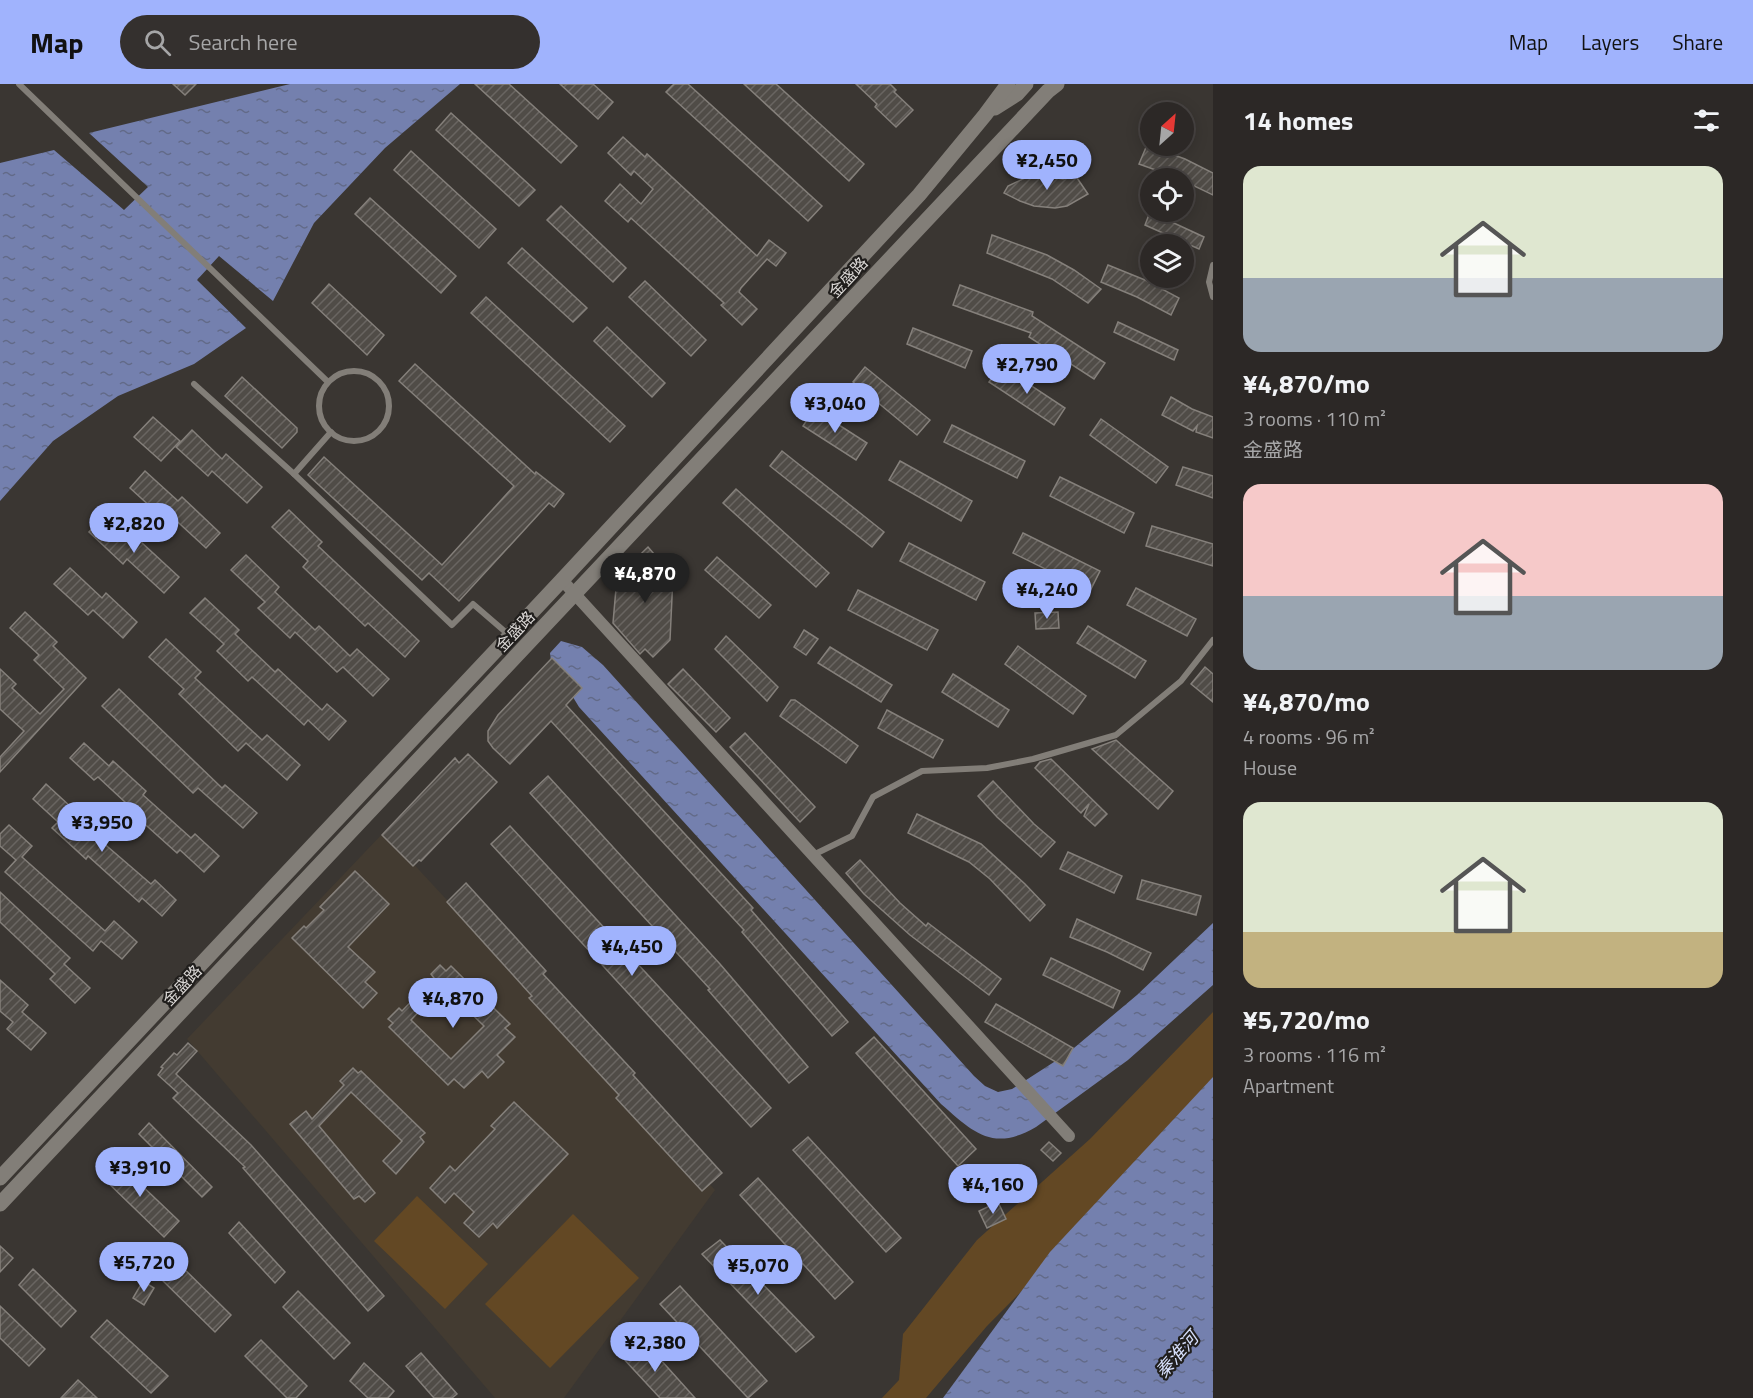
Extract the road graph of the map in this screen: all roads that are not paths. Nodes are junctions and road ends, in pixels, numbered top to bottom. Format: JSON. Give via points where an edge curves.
{"nodes":[{"id":1,"x":19,"y":84,"type":"edge"},
{"id":2,"x":1008,"y":84,"type":"edge"},
{"id":3,"x":1026,"y":84,"type":"edge"},
{"id":4,"x":1045,"y":84,"type":"edge"},
{"id":5,"x":1057,"y":84,"type":"edge"},
{"id":6,"x":986,"y":115,"type":"junction"},
{"id":7,"x":1010,"y":131,"type":"junction"},
{"id":8,"x":1213,"y":265,"type":"edge"},
{"id":9,"x":1213,"y":297,"type":"edge"},
{"id":10,"x":328,"y":382,"type":"junction"},
{"id":11,"x":194,"y":384,"type":"dead end"},
{"id":12,"x":331,"y":432,"type":"junction"},
{"id":13,"x":294,"y":474,"type":"junction"},
{"id":14,"x":562,"y":580,"type":"junction"},
{"id":15,"x":575,"y":594,"type":"junction"},
{"id":16,"x":509,"y":636,"type":"junction"},
{"id":17,"x":1213,"y":640,"type":"edge"},
{"id":18,"x":813,"y":855,"type":"junction"},
{"id":19,"x":1070,"y":1136,"type":"dead end"},
{"id":20,"x":0,"y":1178,"type":"edge"},
{"id":21,"x":0,"y":1204,"type":"edge"}],
"edges":[{"from":1,"to":10,"type":"lane"},
{"from":2,"to":6,"type":"street","name":"金盛路"},
{"from":3,"to":6,"type":"street"},
{"from":4,"to":7,"type":"street"},
{"from":5,"to":7,"type":"street","name":"金盛路"},
{"from":6,"to":14,"type":"street","name":"金盛路","via":[[919,195]]},
{"from":7,"to":15,"type":"street","name":"金盛路"},
{"from":8,"to":9,"type":"lane","via":[[1209,282]]},
{"from":10,"to":12,"type":"lane","via":[[320,394],[319,408],[322,421]]},
{"from":10,"to":12,"type":"lane","via":[[352,370],[366,372],[387,390],[390,404],[385,424],[370,438],[357,442],[343,440]]},
{"from":11,"to":13,"type":"lane"},
{"from":12,"to":13,"type":"lane"},
{"from":13,"to":16,"type":"lane","via":[[452,626],[473,604]]},
{"from":14,"to":15,"type":"street"},
{"from":14,"to":16,"type":"street","name":"金盛路"},
{"from":15,"to":18,"type":"street"},
{"from":15,"to":21,"type":"street","name":"金盛路"},
{"from":16,"to":20,"type":"street","name":"金盛路"},
{"from":17,"to":18,"type":"lane","via":[[1181,681],[1116,735],[987,768],[922,771],[873,797],[852,836]]},
{"from":18,"to":19,"type":"street"}]}
